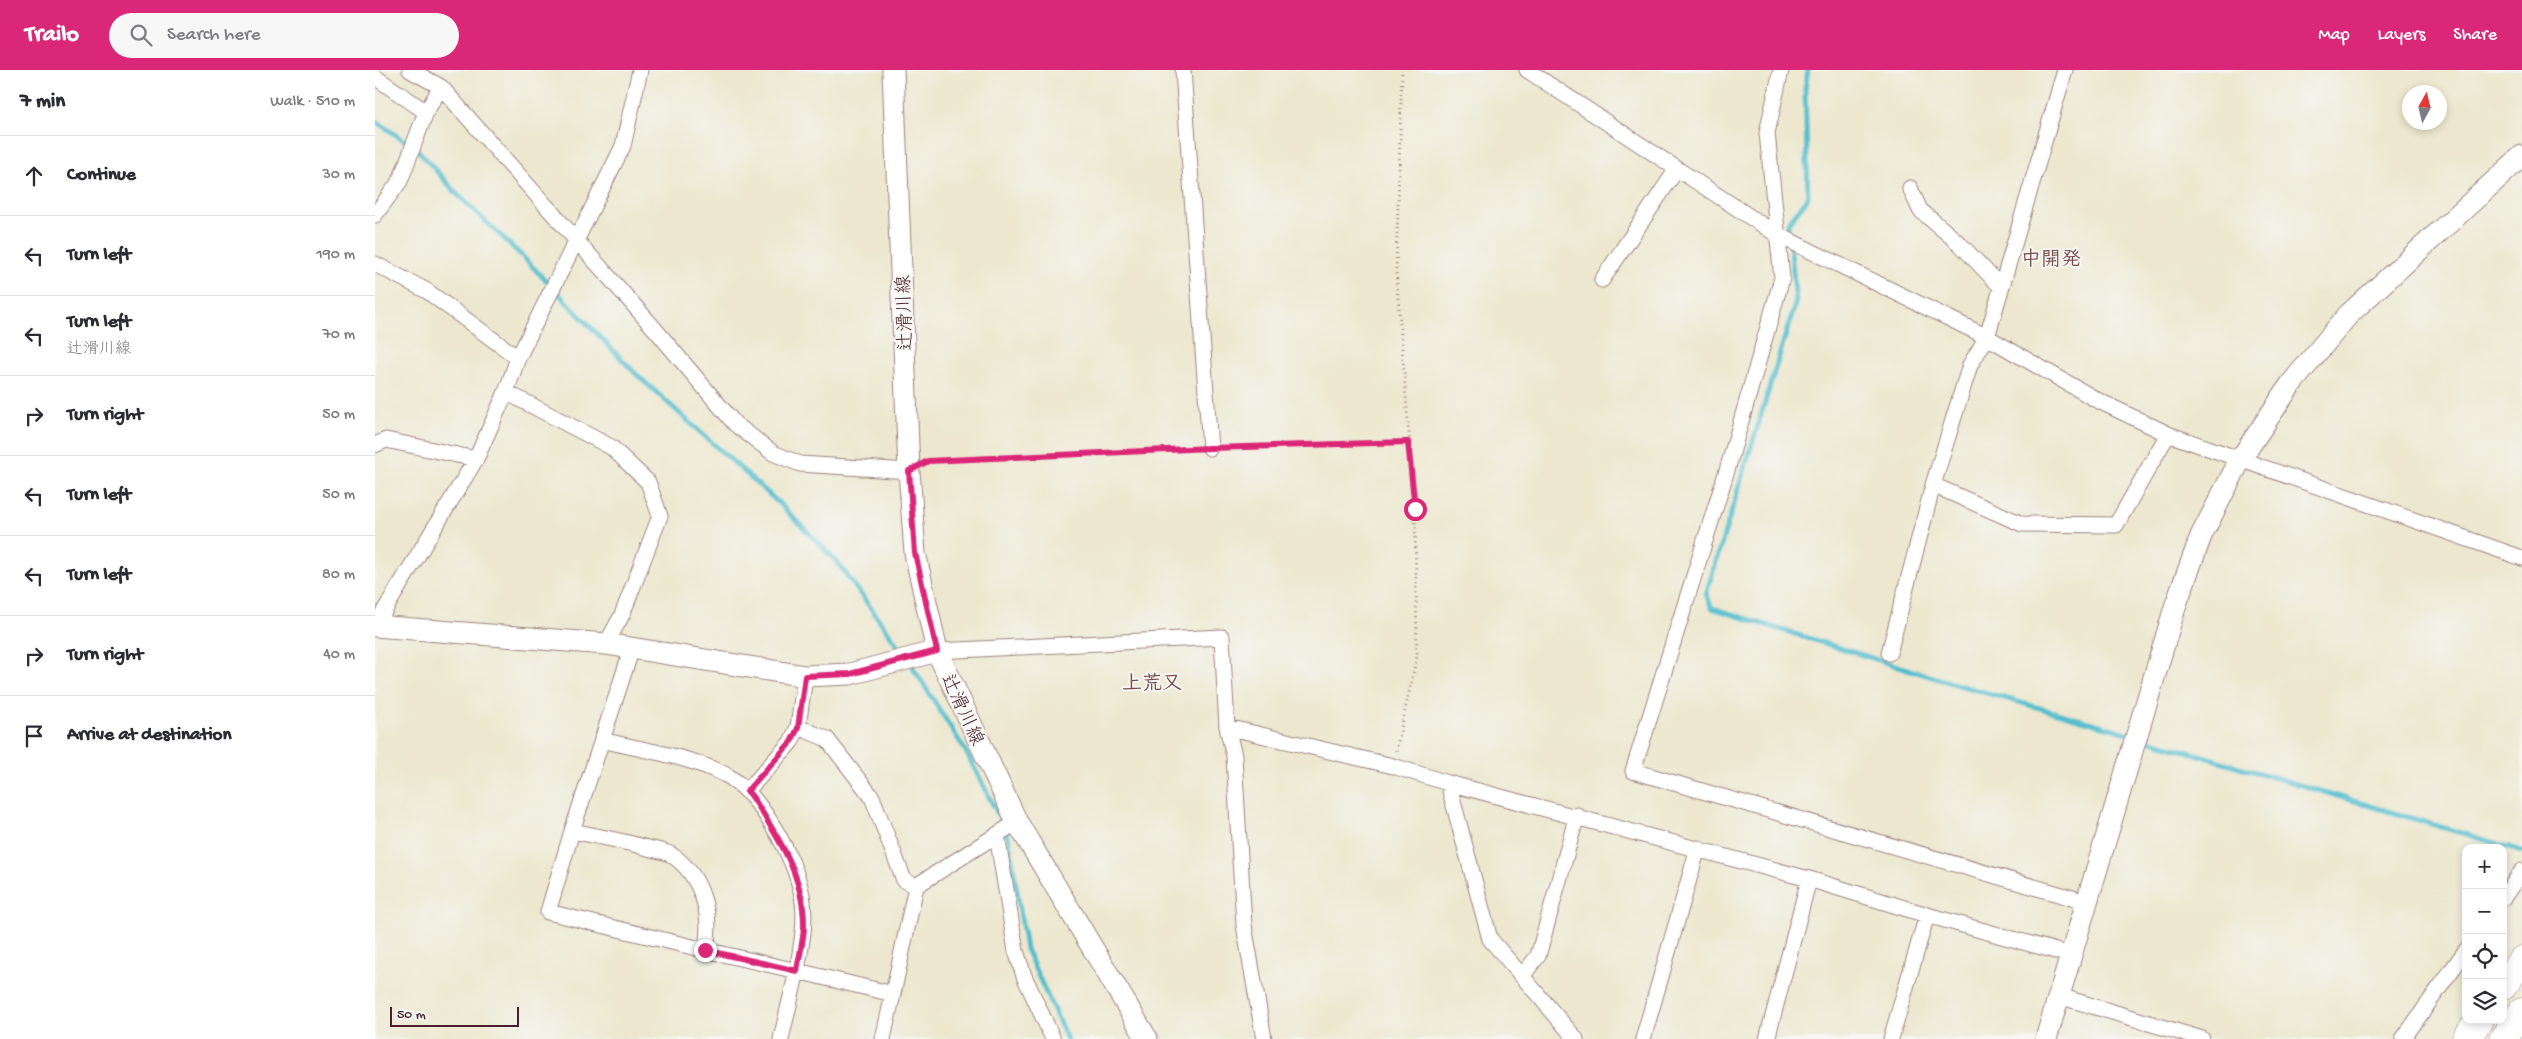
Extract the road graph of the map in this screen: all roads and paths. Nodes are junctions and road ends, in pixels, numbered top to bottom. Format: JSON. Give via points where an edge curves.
{"nodes":[{"id":1,"x":410,"y":70,"type":"edge"},
{"id":2,"x":640,"y":70,"type":"edge"},
{"id":3,"x":893,"y":70,"type":"edge"},
{"id":4,"x":1183,"y":70,"type":"edge"},
{"id":5,"x":1402,"y":70,"type":"edge"},
{"id":6,"x":1527,"y":70,"type":"edge"},
{"id":7,"x":1781,"y":70,"type":"edge"},
{"id":8,"x":2065,"y":70,"type":"edge"},
{"id":9,"x":375,"y":76,"type":"edge"},
{"id":10,"x":441,"y":87,"type":"junction"},
{"id":11,"x":426,"y":112,"type":"junction"},
{"id":12,"x":2522,"y":156,"type":"edge"},
{"id":13,"x":1677,"y":169,"type":"junction"},
{"id":14,"x":1910,"y":188,"type":"dead end"},
{"id":15,"x":375,"y":215,"type":"edge"},
{"id":16,"x":1776,"y":234,"type":"junction"},
{"id":17,"x":576,"y":238,"type":"junction"},
{"id":18,"x":375,"y":264,"type":"edge"},
{"id":19,"x":1602,"y":280,"type":"dead end"},
{"id":20,"x":2001,"y":286,"type":"junction"},
{"id":21,"x":1987,"y":337,"type":"junction"},
{"id":22,"x":518,"y":358,"type":"junction"},
{"id":23,"x":506,"y":392,"type":"junction"},
{"id":24,"x":2168,"y":434,"type":"junction"},
{"id":25,"x":1408,"y":442,"type":"junction"},
{"id":26,"x":375,"y":445,"type":"edge"},
{"id":27,"x":1210,"y":448,"type":"junction"},
{"id":28,"x":476,"y":459,"type":"junction"},
{"id":29,"x":2240,"y":460,"type":"junction"},
{"id":30,"x":909,"y":471,"type":"junction"},
{"id":31,"x":1933,"y":485,"type":"junction"},
{"id":32,"x":2522,"y":558,"type":"edge"},
{"id":33,"x":375,"y":626,"type":"edge"},
{"id":34,"x":606,"y":644,"type":"junction"},
{"id":35,"x":632,"y":648,"type":"junction"},
{"id":36,"x":937,"y":651,"type":"junction"},
{"id":37,"x":1889,"y":653,"type":"dead end"},
{"id":38,"x":805,"y":676,"type":"junction"},
{"id":39,"x":1227,"y":727,"type":"junction"},
{"id":40,"x":798,"y":728,"type":"junction"},
{"id":41,"x":602,"y":740,"type":"junction"},
{"id":42,"x":1393,"y":766,"type":"junction"},
{"id":43,"x":1448,"y":783,"type":"junction"},
{"id":44,"x":747,"y":791,"type":"junction"},
{"id":45,"x":1577,"y":816,"type":"junction"},
{"id":46,"x":1017,"y":822,"type":"junction"},
{"id":47,"x":572,"y":831,"type":"junction"},
{"id":48,"x":997,"y":835,"type":"junction"},
{"id":49,"x":1698,"y":848,"type":"junction"},
{"id":50,"x":2522,"y":871,"type":"edge"},
{"id":51,"x":1809,"y":879,"type":"junction"},
{"id":52,"x":916,"y":886,"type":"junction"},
{"id":53,"x":2507,"y":892,"type":"edge"},
{"id":54,"x":2086,"y":902,"type":"junction"},
{"id":55,"x":1927,"y":915,"type":"junction"},
{"id":56,"x":705,"y":950,"type":"junction"},
{"id":57,"x":2070,"y":954,"type":"junction"},
{"id":58,"x":2462,"y":956,"type":"edge"},
{"id":59,"x":2522,"y":960,"type":"edge"},
{"id":60,"x":797,"y":971,"type":"junction"},
{"id":61,"x":1522,"y":976,"type":"junction"},
{"id":62,"x":2507,"y":981,"type":"edge"},
{"id":63,"x":893,"y":994,"type":"junction"},
{"id":64,"x":2059,"y":996,"type":"junction"},
{"id":65,"x":2522,"y":1012,"type":"edge"},
{"id":66,"x":2476,"y":1024,"type":"edge"},
{"id":67,"x":781,"y":1039,"type":"edge"},
{"id":68,"x":883,"y":1039,"type":"edge"},
{"id":69,"x":1053,"y":1039,"type":"edge"},
{"id":70,"x":1147,"y":1039,"type":"edge"},
{"id":71,"x":1264,"y":1039,"type":"edge"},
{"id":72,"x":1576,"y":1039,"type":"edge"},
{"id":73,"x":1643,"y":1039,"type":"edge"},
{"id":74,"x":1767,"y":1039,"type":"edge"},
{"id":75,"x":1891,"y":1039,"type":"edge"},
{"id":76,"x":2045,"y":1039,"type":"edge"},
{"id":77,"x":2202,"y":1039,"type":"edge"},
{"id":78,"x":2403,"y":1039,"type":"edge"},
{"id":79,"x":2466,"y":1039,"type":"edge"},
{"id":80,"x":2503,"y":1039,"type":"edge"}],
"edges":[{"from":1,"to":10,"type":"street"},
{"from":2,"to":17,"type":"street","via":[[623,146]]},
{"from":3,"to":30,"type":"street","name":"辻滑川線"},
{"from":4,"to":27,"type":"street"},
{"from":5,"to":25,"type":"path","via":[[1396,272]]},
{"from":6,"to":13,"type":"street"},
{"from":7,"to":16,"type":"street","via":[[1767,133]]},
{"from":8,"to":20,"type":"street"},
{"from":9,"to":11,"type":"street"},
{"from":10,"to":11,"type":"street"},
{"from":10,"to":17,"type":"street"},
{"from":11,"to":15,"type":"street","via":[[400,181]]},
{"from":12,"to":29,"type":"street","via":[[2348,315],[2291,384]]},
{"from":13,"to":16,"type":"street"},
{"from":13,"to":19,"type":"street"},
{"from":14,"to":20,"type":"street","via":[[1921,210]]},
{"from":16,"to":21,"type":"street"},
{"from":16,"to":54,"type":"street","via":[[1782,278],[1728,467],[1633,771]]},
{"from":17,"to":22,"type":"street"},
{"from":17,"to":30,"type":"street","via":[[735,424],[773,452],[799,464]]},
{"from":18,"to":22,"type":"street","via":[[427,291]]},
{"from":20,"to":21,"type":"street"},
{"from":21,"to":24,"type":"street","via":[[2097,400]]},
{"from":21,"to":31,"type":"street","via":[[1970,365]]},
{"from":22,"to":23,"type":"street"},
{"from":23,"to":28,"type":"street"},
{"from":23,"to":34,"type":"street","via":[[611,447],[648,482],[660,516],[621,615]]},
{"from":24,"to":29,"type":"street"},
{"from":24,"to":31,"type":"street","via":[[2116,525],[2022,524]]},
{"from":25,"to":27,"type":"path"},
{"from":25,"to":42,"type":"path","via":[[1415,509],[1417,656]]},
{"from":26,"to":28,"type":"street","via":[[386,440]]},
{"from":27,"to":30,"type":"path","via":[[928,461]]},
{"from":28,"to":33,"type":"street"},
{"from":29,"to":32,"type":"street"},
{"from":29,"to":54,"type":"street","via":[[2201,536],[2176,604]]},
{"from":30,"to":36,"type":"street","name":"辻滑川線","via":[[915,553]]},
{"from":31,"to":37,"type":"street"},
{"from":33,"to":34,"type":"street"},
{"from":34,"to":35,"type":"street"},
{"from":35,"to":38,"type":"street"},
{"from":35,"to":41,"type":"street"},
{"from":36,"to":38,"type":"street","via":[[850,674]]},
{"from":36,"to":39,"type":"street","via":[[1222,637]]},
{"from":36,"to":46,"type":"street","name":"辻滑川線"},
{"from":38,"to":40,"type":"street"},
{"from":39,"to":42,"type":"street"},
{"from":39,"to":71,"type":"street","via":[[1234,756],[1244,925]]},
{"from":40,"to":44,"type":"street","via":[[791,742]]},
{"from":40,"to":52,"type":"street","via":[[827,739],[872,797],[904,880]]},
{"from":41,"to":44,"type":"street","via":[[707,767],[728,776]]},
{"from":41,"to":47,"type":"street"},
{"from":42,"to":43,"type":"street"},
{"from":43,"to":45,"type":"street"},
{"from":43,"to":61,"type":"street","via":[[1489,939]]},
{"from":44,"to":60,"type":"street","via":[[785,847],[802,895],[804,927]]},
{"from":45,"to":49,"type":"street"},
{"from":45,"to":61,"type":"street","via":[[1538,956]]},
{"from":46,"to":48,"type":"street"},
{"from":46,"to":70,"type":"street","name":"辻滑川線"},
{"from":47,"to":56,"type":"street","via":[[669,854],[685,867],[701,890],[709,916],[710,934]]},
{"from":47,"to":56,"type":"street","via":[[548,912]]},
{"from":48,"to":52,"type":"street"},
{"from":48,"to":69,"type":"street","via":[[1017,951],[1024,976]]},
{"from":49,"to":51,"type":"street"},
{"from":49,"to":73,"type":"street"},
{"from":50,"to":53,"type":"street"},
{"from":51,"to":55,"type":"street"},
{"from":51,"to":74,"type":"street"},
{"from":52,"to":63,"type":"street"},
{"from":54,"to":57,"type":"street"},
{"from":55,"to":57,"type":"street"},
{"from":55,"to":75,"type":"street"},
{"from":56,"to":60,"type":"street"},
{"from":57,"to":64,"type":"street"},
{"from":58,"to":78,"type":"street"},
{"from":59,"to":62,"type":"highway"},
{"from":60,"to":63,"type":"street"},
{"from":60,"to":67,"type":"street"},
{"from":61,"to":72,"type":"street"},
{"from":63,"to":68,"type":"street"},
{"from":64,"to":76,"type":"street"},
{"from":64,"to":77,"type":"street"},
{"from":65,"to":80,"type":"highway"},
{"from":66,"to":79,"type":"highway"}]}
